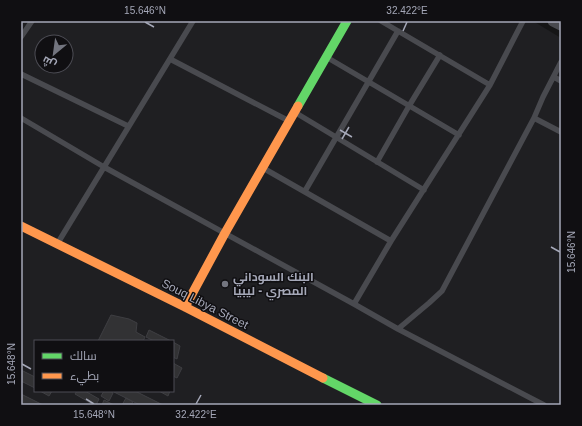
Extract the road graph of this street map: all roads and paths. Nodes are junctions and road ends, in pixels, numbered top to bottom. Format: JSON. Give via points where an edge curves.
{"nodes":[{"id":1,"x":32,"y":21,"type":"edge"},
{"id":2,"x":193,"y":21,"type":"edge"},
{"id":3,"x":347,"y":21,"type":"edge"},
{"id":4,"x":381,"y":21,"type":"edge"},
{"id":5,"x":522,"y":21,"type":"edge"},
{"id":6,"x":553,"y":21,"type":"edge"},
{"id":7,"x":561,"y":25,"type":"edge"},
{"id":8,"x":398,"y":31,"type":"junction"},
{"id":9,"x":21,"y":37,"type":"edge"},
{"id":10,"x":440,"y":55,"type":"junction"},
{"id":11,"x":326,"y":56,"type":"junction"},
{"id":12,"x":170,"y":59,"type":"junction"},
{"id":13,"x":561,"y":62,"type":"edge"},
{"id":14,"x":21,"y":74,"type":"edge"},
{"id":15,"x":554,"y":77,"type":"junction"},
{"id":16,"x":368,"y":82,"type":"junction"},
{"id":17,"x":561,"y":82,"type":"edge"},
{"id":18,"x":490,"y":85,"type":"junction"},
{"id":19,"x":409,"y":106,"type":"junction"},
{"id":20,"x":294,"y":112,"type":"junction"},
{"id":21,"x":21,"y":118,"type":"edge"},
{"id":22,"x":534,"y":118,"type":"junction"},
{"id":23,"x":289,"y":121,"type":"junction"},
{"id":24,"x":128,"y":126,"type":"junction"},
{"id":25,"x":561,"y":132,"type":"edge"},
{"id":26,"x":459,"y":135,"type":"junction"},
{"id":27,"x":336,"y":138,"type":"junction"},
{"id":28,"x":377,"y":162,"type":"junction"},
{"id":29,"x":104,"y":167,"type":"junction"},
{"id":30,"x":262,"y":167,"type":"junction"},
{"id":31,"x":424,"y":190,"type":"junction"},
{"id":32,"x":306,"y":191,"type":"junction"},
{"id":33,"x":21,"y":226,"type":"edge"},
{"id":34,"x":225,"y":233,"type":"junction"},
{"id":35,"x":392,"y":241,"type":"junction"},
{"id":36,"x":57,"y":244,"type":"junction"},
{"id":37,"x":354,"y":304,"type":"junction"},
{"id":38,"x":185,"y":307,"type":"junction"},
{"id":39,"x":398,"y":329,"type":"junction"},
{"id":40,"x":377,"y":405,"type":"edge"},
{"id":41,"x":544,"y":405,"type":"edge"}],
"edges":[{"from":1,"to":9,"type":"lane"},
{"from":2,"to":12,"type":"lane"},
{"from":3,"to":11,"type":"main road"},
{"from":4,"to":8,"type":"lane"},
{"from":5,"to":18,"type":"lane"},
{"from":6,"to":7,"type":"street"},
{"from":8,"to":10,"type":"lane"},
{"from":8,"to":16,"type":"lane"},
{"from":10,"to":18,"type":"lane"},
{"from":10,"to":19,"type":"lane"},
{"from":11,"to":16,"type":"lane"},
{"from":11,"to":20,"type":"main road"},
{"from":12,"to":23,"type":"lane"},
{"from":12,"to":24,"type":"lane"},
{"from":13,"to":15,"type":"lane"},
{"from":14,"to":24,"type":"lane"},
{"from":15,"to":17,"type":"lane"},
{"from":15,"to":22,"type":"lane"},
{"from":16,"to":19,"type":"lane"},
{"from":16,"to":27,"type":"lane"},
{"from":18,"to":26,"type":"lane"},
{"from":19,"to":26,"type":"lane"},
{"from":19,"to":28,"type":"lane"},
{"from":20,"to":23,"type":"main road"},
{"from":20,"to":27,"type":"lane"},
{"from":21,"to":29,"type":"lane"},
{"from":22,"to":25,"type":"lane"},
{"from":22,"to":39,"type":"lane","via":[[442,291]]},
{"from":23,"to":30,"type":"main road"},
{"from":24,"to":29,"type":"lane"},
{"from":26,"to":31,"type":"lane"},
{"from":27,"to":28,"type":"lane"},
{"from":27,"to":32,"type":"lane"},
{"from":28,"to":31,"type":"lane"},
{"from":29,"to":34,"type":"lane"},
{"from":29,"to":36,"type":"lane"},
{"from":30,"to":32,"type":"lane"},
{"from":30,"to":34,"type":"main road"},
{"from":31,"to":35,"type":"lane"},
{"from":32,"to":35,"type":"lane"},
{"from":33,"to":36,"type":"main road","name":"Souq Libya Street"},
{"from":34,"to":37,"type":"lane"},
{"from":34,"to":38,"type":"main road"},
{"from":35,"to":37,"type":"lane"},
{"from":36,"to":38,"type":"main road","name":"Souq Libya Street"},
{"from":37,"to":39,"type":"lane"},
{"from":38,"to":40,"type":"main road","name":"Souq Libya Street"},
{"from":39,"to":41,"type":"lane"}]}
